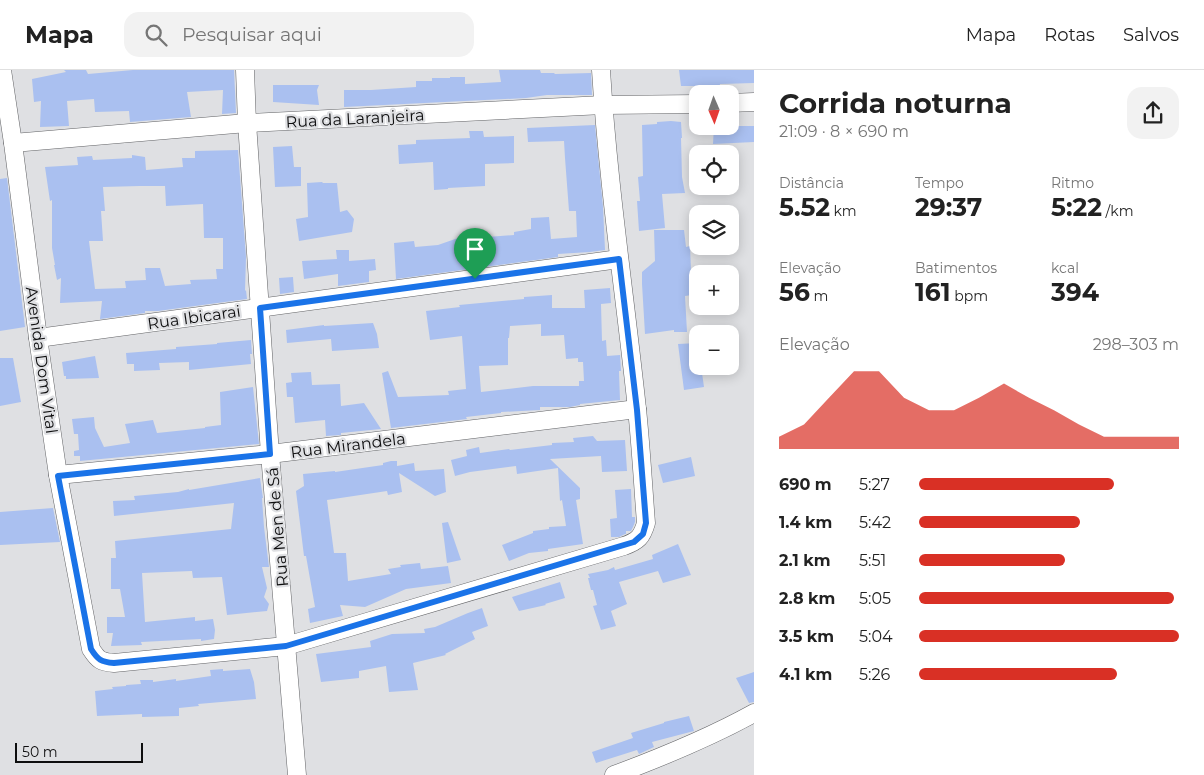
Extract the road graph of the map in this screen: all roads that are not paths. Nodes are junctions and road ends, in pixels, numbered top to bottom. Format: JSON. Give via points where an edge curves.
{"nodes":[{"id":1,"x":2,"y":70,"type":"edge"},
{"id":2,"x":245,"y":70,"type":"edge"},
{"id":3,"x":601,"y":70,"type":"edge"},
{"id":4,"x":754,"y":102,"type":"edge"},
{"id":5,"x":739,"y":103,"type":"edge"},
{"id":6,"x":689,"y":104,"type":"edge"},
{"id":7,"x":603,"y":105,"type":"junction"},
{"id":8,"x":247,"y":123,"type":"junction"},
{"id":9,"x":13,"y":143,"type":"junction"},
{"id":10,"x":619,"y":259,"type":"junction"},
{"id":11,"x":260,"y":308,"type":"junction"},
{"id":12,"x":38,"y":338,"type":"junction"},
{"id":13,"x":637,"y":410,"type":"junction"},
{"id":14,"x":270,"y":454,"type":"junction"},
{"id":15,"x":58,"y":476,"type":"junction"},
{"id":16,"x":286,"y":646,"type":"junction"},
{"id":17,"x":754,"y":713,"type":"edge"},
{"id":18,"x":297,"y":775,"type":"edge"},
{"id":19,"x":614,"y":775,"type":"edge"}],
"edges":[{"from":1,"to":9,"type":"street","name":"Avenida Dom Vital"},
{"from":2,"to":8,"type":"street","name":"Rua Men de Sá"},
{"from":3,"to":7,"type":"street"},
{"from":4,"to":5,"type":"street"},
{"from":6,"to":7,"type":"street","name":"Rua da Laranjeira"},
{"from":7,"to":8,"type":"street","name":"Rua da Laranjeira"},
{"from":7,"to":10,"type":"street"},
{"from":8,"to":9,"type":"street","name":"Rua da Laranjeira"},
{"from":8,"to":11,"type":"street","name":"Rua Men de Sá"},
{"from":9,"to":12,"type":"street","name":"Avenida Dom Vital"},
{"from":10,"to":11,"type":"street","name":"Rua Ibicarai"},
{"from":10,"to":13,"type":"street"},
{"from":11,"to":12,"type":"street","name":"Rua Ibicarai"},
{"from":11,"to":14,"type":"street","name":"Rua Men de Sá"},
{"from":12,"to":15,"type":"street","name":"Avenida Dom Vital"},
{"from":13,"to":14,"type":"street","name":"Rua Mirandela"},
{"from":13,"to":16,"type":"street","via":[[646,523],[643,534],[634,542]]},
{"from":14,"to":15,"type":"street","name":"Rua Mirandela"},
{"from":14,"to":16,"type":"street","name":"Rua Men de Sá"},
{"from":15,"to":16,"type":"street","name":"Avenida Dom Vital","via":[[91,649],[102,662]]},
{"from":16,"to":18,"type":"street","name":"Rua Men de Sá"},
{"from":17,"to":19,"type":"street","via":[[672,753]]}]}
